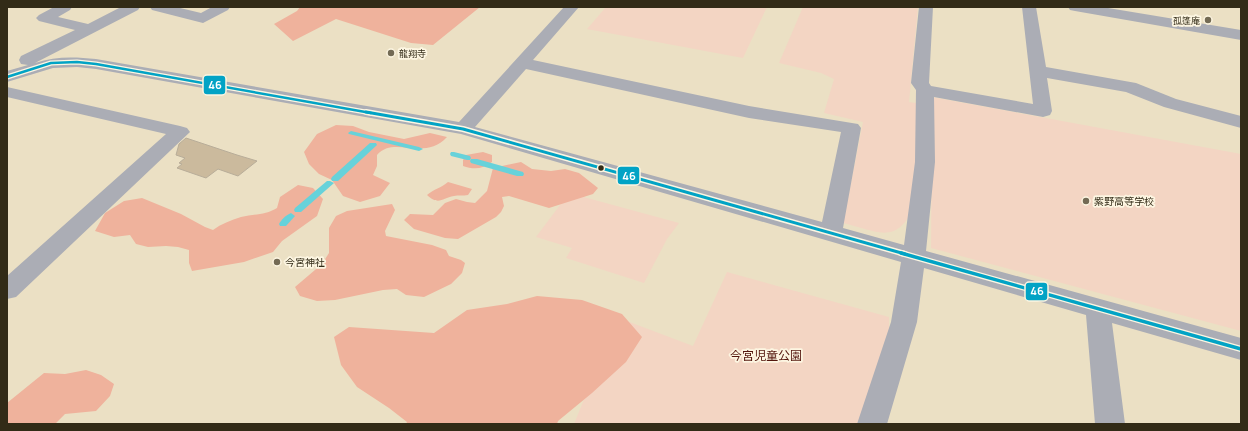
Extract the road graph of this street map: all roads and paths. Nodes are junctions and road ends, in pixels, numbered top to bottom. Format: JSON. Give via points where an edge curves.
{"nodes":[{"id":1,"x":65,"y":7,"type":"edge"},
{"id":2,"x":133,"y":7,"type":"edge"},
{"id":3,"x":157,"y":7,"type":"edge"},
{"id":4,"x":223,"y":7,"type":"edge"},
{"id":5,"x":572,"y":7,"type":"edge"},
{"id":6,"x":926,"y":7,"type":"edge"},
{"id":7,"x":1029,"y":7,"type":"edge"},
{"id":8,"x":1075,"y":7,"type":"edge"},
{"id":9,"x":1098,"y":9,"type":"edge"},
{"id":10,"x":91,"y":29,"type":"junction"},
{"id":11,"x":1241,"y":35,"type":"edge"},
{"id":12,"x":522,"y":63,"type":"junction"},
{"id":13,"x":7,"y":70,"type":"edge"},
{"id":14,"x":1037,"y":71,"type":"junction"},
{"id":15,"x":7,"y":76,"type":"edge"},
{"id":16,"x":925,"y":90,"type":"junction"},
{"id":17,"x":7,"y":92,"type":"edge"},
{"id":18,"x":1241,"y":122,"type":"edge"},
{"id":19,"x":463,"y":130,"type":"junction"},
{"id":20,"x":831,"y":233,"type":"junction"},
{"id":21,"x":914,"y":257,"type":"junction"},
{"id":22,"x":7,"y":290,"type":"edge"},
{"id":23,"x":1098,"y":309,"type":"junction"},
{"id":24,"x":1241,"y":349,"type":"edge"},
{"id":25,"x":872,"y":424,"type":"edge"},
{"id":26,"x":1110,"y":424,"type":"edge"}],
"edges":[{"from":1,"to":10,"type":"street","via":[[44,18]]},
{"from":2,"to":10,"type":"street"},
{"from":3,"to":4,"type":"street","via":[[203,18]]},
{"from":5,"to":12,"type":"street"},
{"from":6,"to":16,"type":"street","via":[[920,83]]},
{"from":7,"to":14,"type":"street"},
{"from":8,"to":9,"type":"street"},
{"from":9,"to":11,"type":"street"},
{"from":10,"to":13,"type":"street"},
{"from":12,"to":19,"type":"street"},
{"from":12,"to":20,"type":"street","via":[[749,112],[851,128]]},
{"from":14,"to":16,"type":"street","via":[[1043,111]]},
{"from":14,"to":18,"type":"street","via":[[1130,87],[1170,104]]},
{"from":15,"to":19,"type":"street","via":[[51,63],[96,64]]},
{"from":16,"to":21,"type":"street","via":[[925,162]]},
{"from":17,"to":22,"type":"street","via":[[180,132]]},
{"from":19,"to":20,"type":"street"},
{"from":20,"to":21,"type":"street"},
{"from":21,"to":23,"type":"street"},
{"from":21,"to":25,"type":"street","via":[[904,322]]},
{"from":23,"to":24,"type":"street"},
{"from":23,"to":26,"type":"street"}]}
